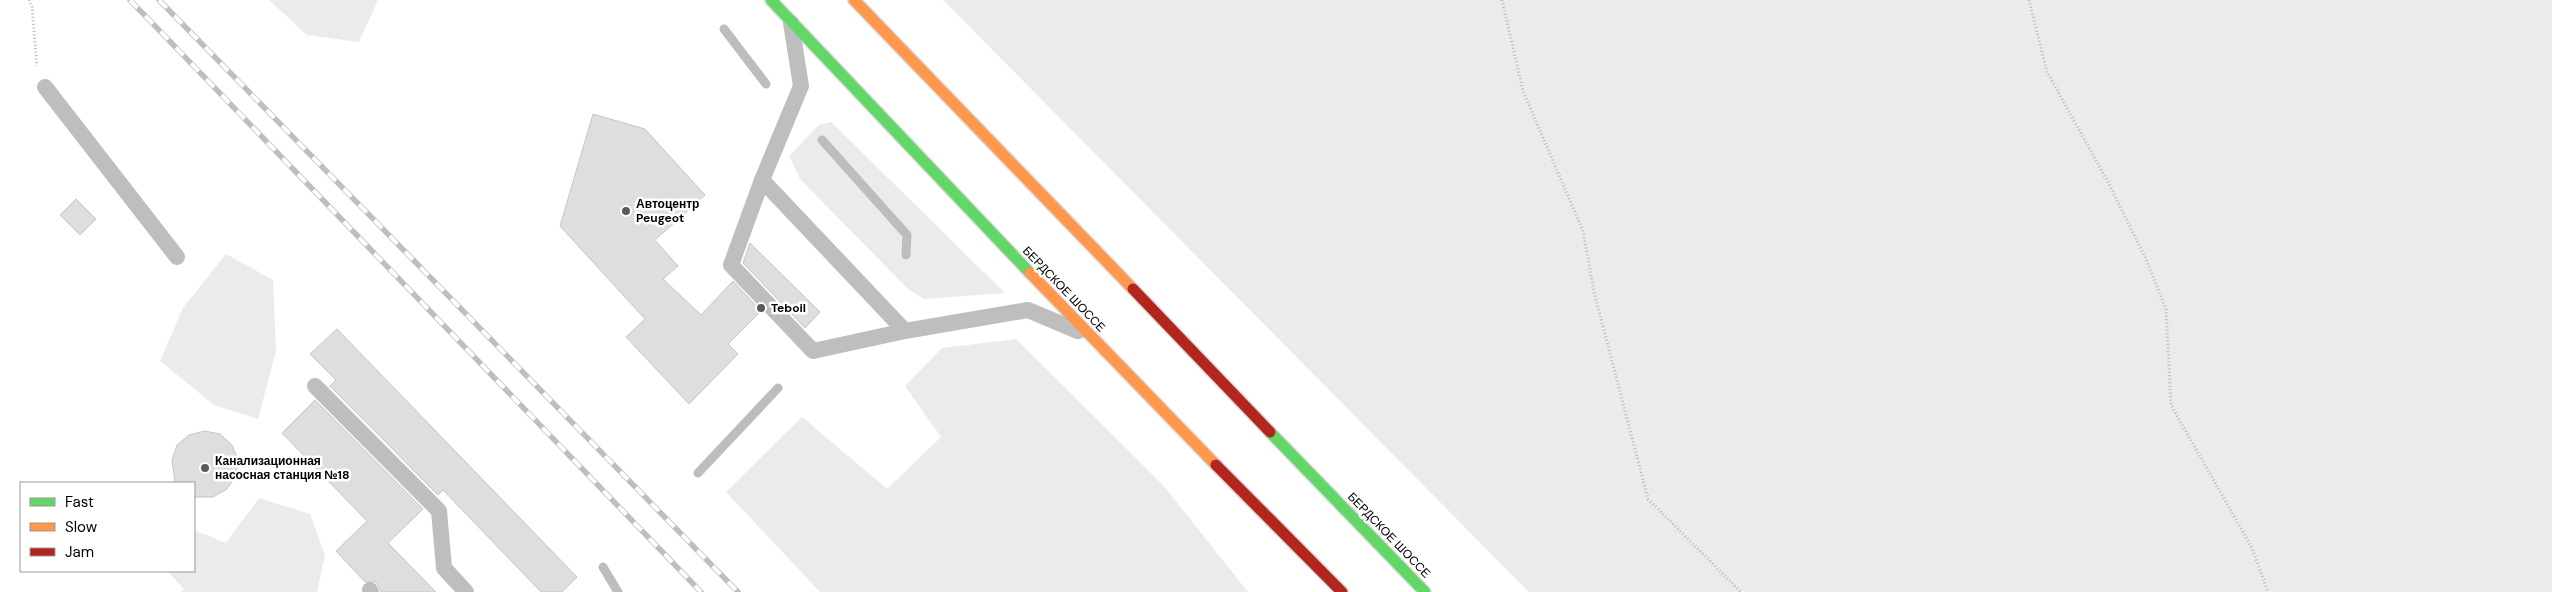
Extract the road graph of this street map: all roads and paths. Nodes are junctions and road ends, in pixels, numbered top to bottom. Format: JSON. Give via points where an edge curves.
{"nodes":[{"id":1,"x":28,"y":0,"type":"edge"},
{"id":2,"x":771,"y":0,"type":"edge"},
{"id":3,"x":854,"y":0,"type":"edge"},
{"id":4,"x":1502,"y":0,"type":"edge"},
{"id":5,"x":2029,"y":0,"type":"edge"},
{"id":6,"x":791,"y":21,"type":"junction"},
{"id":7,"x":45,"y":87,"type":"joint"},
{"id":8,"x":762,"y":180,"type":"junction"},
{"id":9,"x":177,"y":257,"type":"dead end"},
{"id":10,"x":905,"y":331,"type":"junction"},
{"id":11,"x":1090,"y":337,"type":"junction"},
{"id":12,"x":315,"y":386,"type":"dead end"},
{"id":13,"x":466,"y":592,"type":"edge"},
{"id":14,"x":1342,"y":592,"type":"edge"},
{"id":15,"x":1425,"y":592,"type":"edge"},
{"id":16,"x":1741,"y":592,"type":"edge"},
{"id":17,"x":2268,"y":592,"type":"edge"}],
"edges":[{"from":1,"to":7,"type":"path","via":[[32,7],[36,63]]},
{"from":2,"to":6,"type":"highway","name":"БЕРДСКОЕ ШОССЕ"},
{"from":3,"to":15,"type":"highway","name":"БЕРДСКОЕ ШОССЕ"},
{"from":4,"to":16,"type":"path","via":[[1523,91],[1583,232],[1594,292],[1648,499]]},
{"from":5,"to":17,"type":"path","via":[[2047,72],[2145,257],[2166,310],[2171,405],[2252,548]]},
{"from":6,"to":8,"type":"lane","via":[[801,86]]},
{"from":6,"to":11,"type":"highway","name":"БЕРДСКОЕ ШОССЕ"},
{"from":7,"to":9,"type":"lane"},
{"from":8,"to":10,"type":"lane"},
{"from":8,"to":10,"type":"lane","via":[[731,265],[813,351]]},
{"from":10,"to":11,"type":"lane","via":[[1028,310]]},
{"from":11,"to":14,"type":"highway","name":"БЕРДСКОЕ ШОССЕ"},
{"from":12,"to":13,"type":"lane","via":[[439,511],[444,568]]}]}
